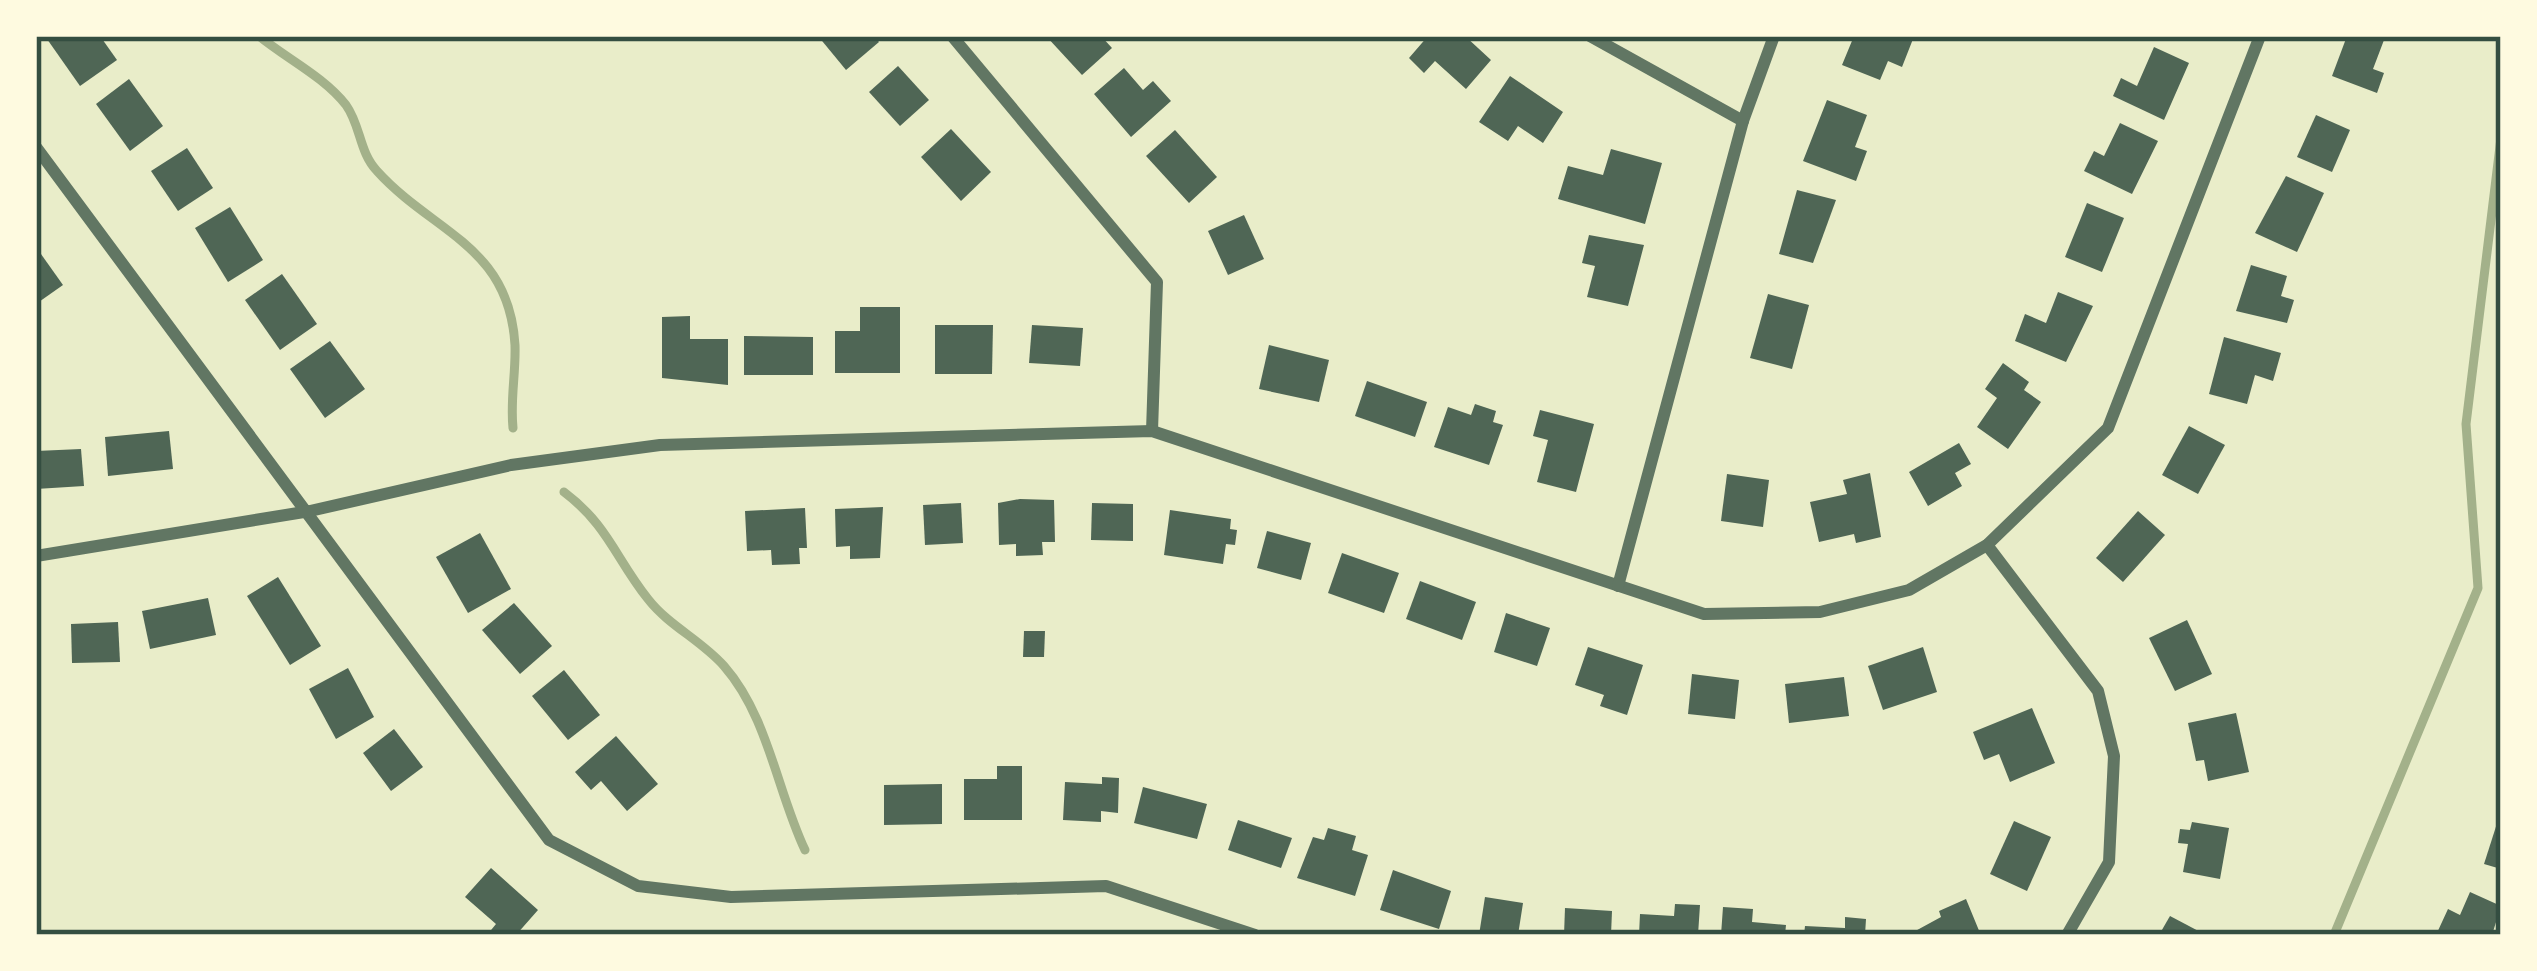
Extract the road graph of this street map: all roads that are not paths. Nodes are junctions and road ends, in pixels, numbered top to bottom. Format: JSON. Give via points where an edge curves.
{"nodes":[{"id":1,"x":952,"y":36,"type":"edge"},
{"id":2,"x":1590,"y":36,"type":"edge"},
{"id":3,"x":1774,"y":36,"type":"edge"},
{"id":4,"x":2260,"y":36,"type":"edge"},
{"id":5,"x":1743,"y":121,"type":"junction"},
{"id":6,"x":36,"y":147,"type":"edge"},
{"id":7,"x":1152,"y":431,"type":"junction"},
{"id":8,"x":310,"y":511,"type":"junction"},
{"id":9,"x":1987,"y":545,"type":"junction"},
{"id":10,"x":36,"y":556,"type":"edge"},
{"id":11,"x":1618,"y":586,"type":"junction"},
{"id":12,"x":1255,"y":935,"type":"edge"},
{"id":13,"x":2067,"y":935,"type":"edge"}],
"edges":[{"from":1,"to":7,"type":"street","via":[[1157,283]]},
{"from":2,"to":5,"type":"street"},
{"from":3,"to":5,"type":"street"},
{"from":4,"to":9,"type":"street","via":[[2108,428]]},
{"from":5,"to":11,"type":"street"},
{"from":6,"to":8,"type":"street"},
{"from":7,"to":8,"type":"street","via":[[660,445],[511,465]]},
{"from":7,"to":11,"type":"street"},
{"from":8,"to":10,"type":"street"},
{"from":8,"to":12,"type":"street","via":[[549,840],[638,886],[731,897],[1106,886]]},
{"from":9,"to":11,"type":"street","via":[[1909,590],[1820,612],[1704,614]]},
{"from":9,"to":13,"type":"street","via":[[2098,691],[2114,756],[2109,862]]}]}
